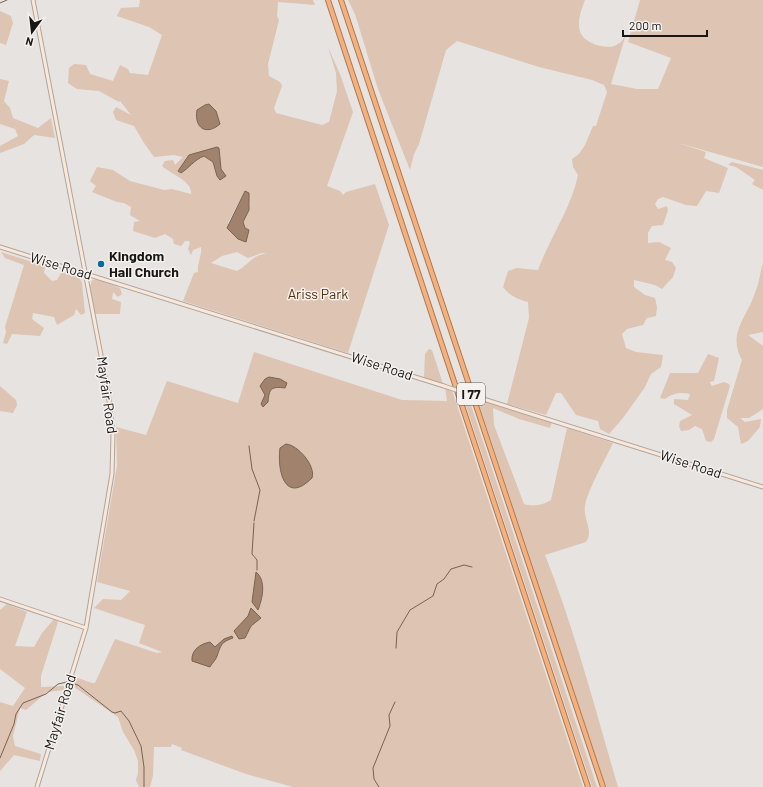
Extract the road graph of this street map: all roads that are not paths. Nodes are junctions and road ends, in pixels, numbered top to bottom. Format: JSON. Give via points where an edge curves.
{"nodes":[{"id":1,"x":33,"y":0,"type":"edge"},
{"id":2,"x":328,"y":0,"type":"edge"},
{"id":3,"x":341,"y":0,"type":"edge"},
{"id":4,"x":0,"y":247,"type":"edge"},
{"id":5,"x":85,"y":273,"type":"junction"},
{"id":6,"x":763,"y":487,"type":"edge"},
{"id":7,"x":0,"y":599,"type":"edge"},
{"id":8,"x":86,"y":628,"type":"junction"},
{"id":9,"x":37,"y":787,"type":"edge"},
{"id":10,"x":588,"y":787,"type":"edge"},
{"id":11,"x":603,"y":787,"type":"edge"}],
"edges":[{"from":1,"to":5,"type":"street","name":"Mayfair Road"},
{"from":2,"to":10,"type":"highway","number":"I 77"},
{"from":3,"to":11,"type":"highway","number":"I 77"},
{"from":4,"to":5,"type":"street","name":"Wise Road"},
{"from":5,"to":6,"type":"street","name":"Wise Road","bridge":true},
{"from":5,"to":8,"type":"street","name":"Mayfair Road","via":[[108,392],[114,447],[111,488]]},
{"from":7,"to":8,"type":"street"},
{"from":8,"to":9,"type":"street","name":"Mayfair Road"}]}
